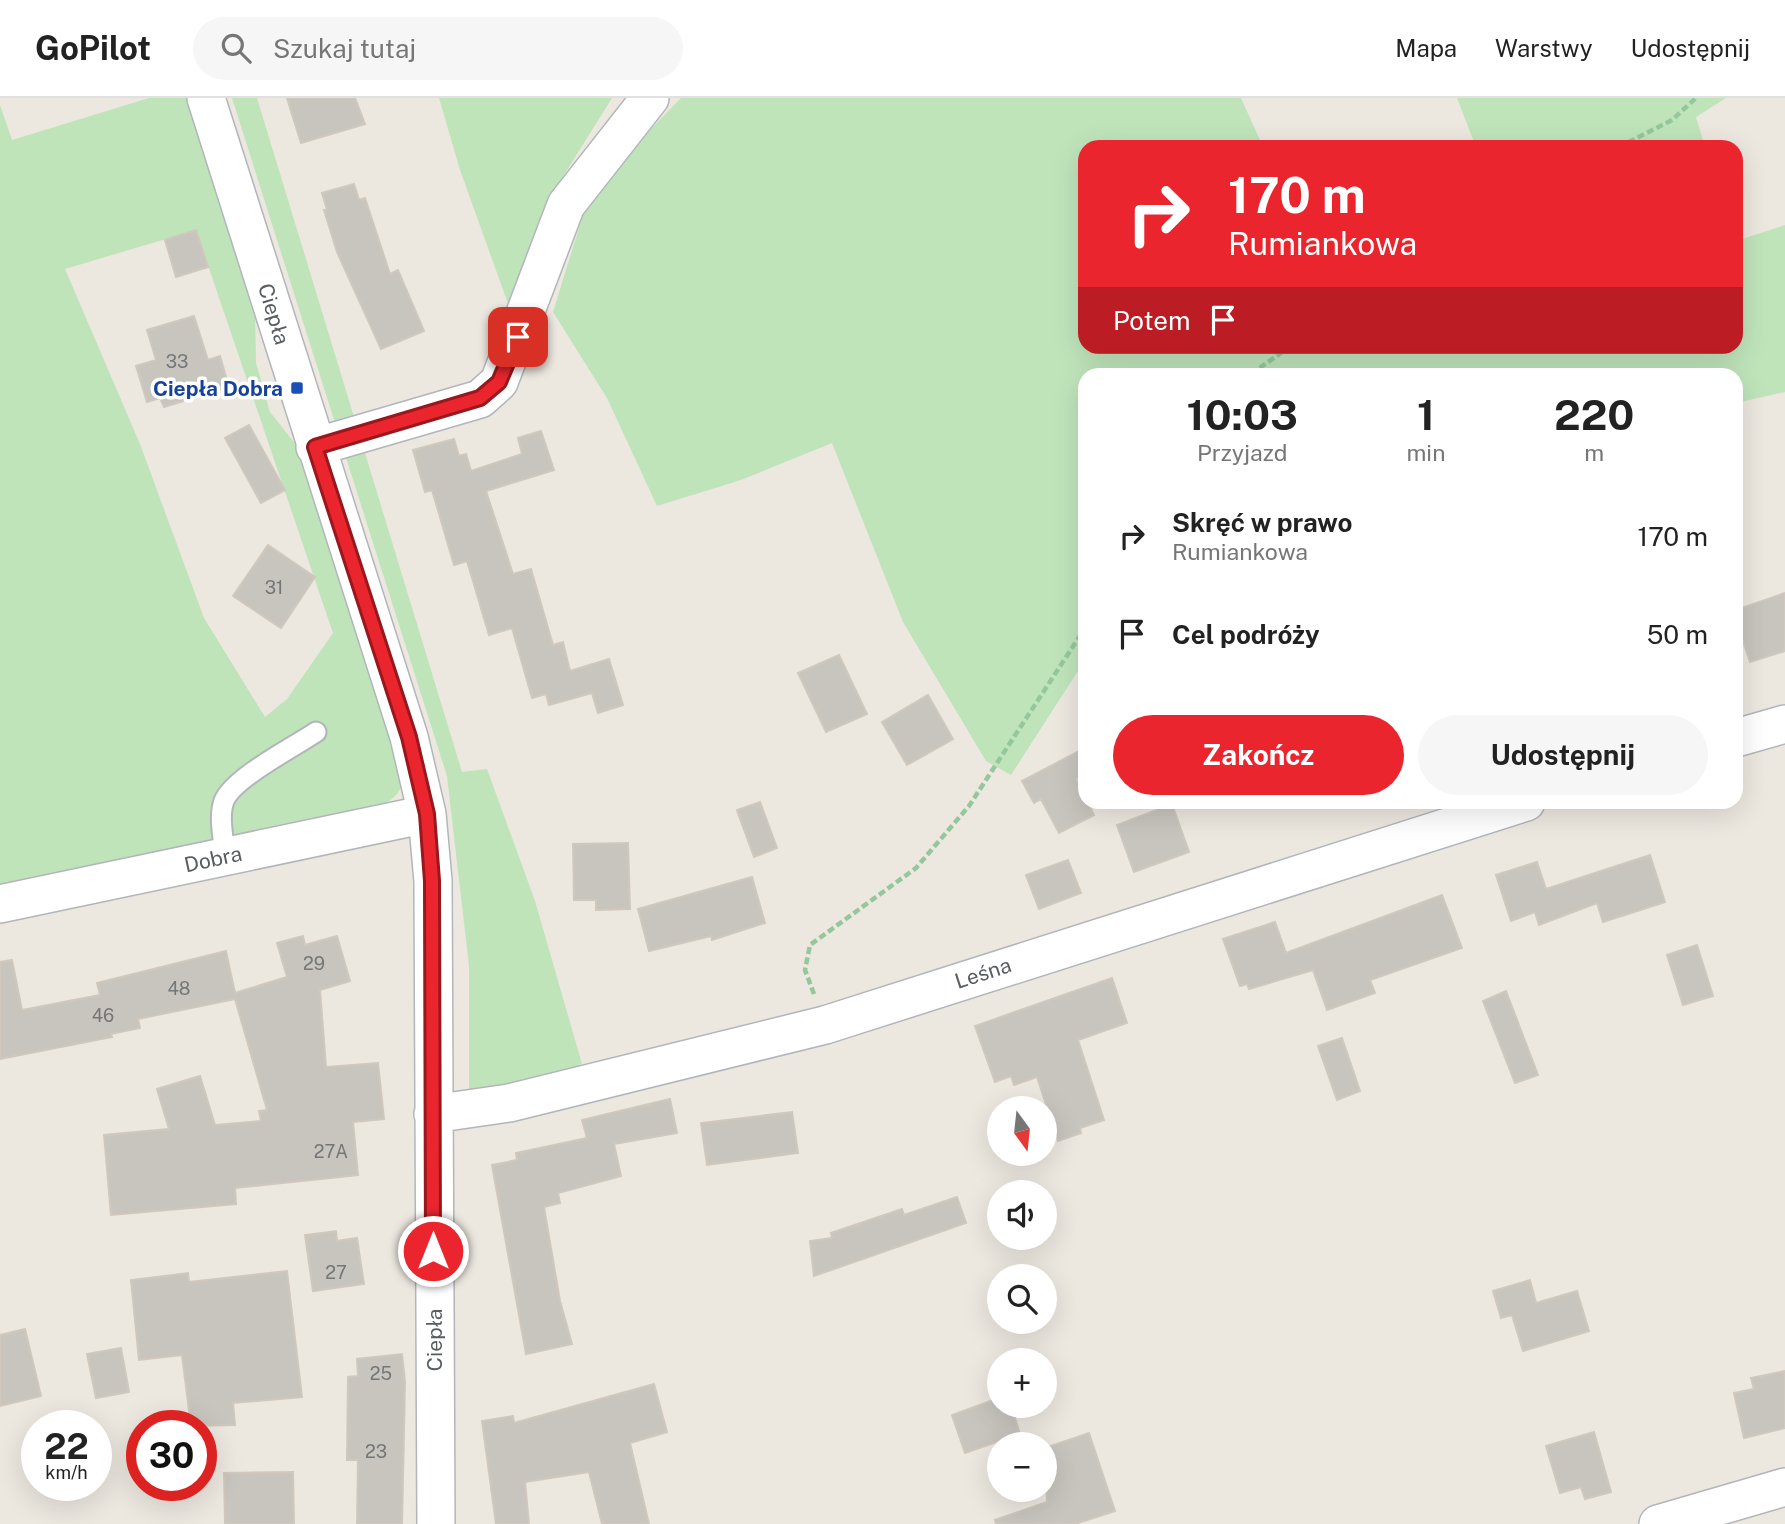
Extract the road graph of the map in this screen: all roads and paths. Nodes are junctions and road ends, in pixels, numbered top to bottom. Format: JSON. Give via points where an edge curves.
{"nodes":[{"id":1,"x":206,"y":98,"type":"edge"},
{"id":2,"x":650,"y":98,"type":"edge"},
{"id":3,"x":1696,"y":98,"type":"edge"},
{"id":4,"x":1633,"y":140,"type":"edge"},
{"id":5,"x":1280,"y":354,"type":"edge"},
{"id":6,"x":1260,"y":368,"type":"edge"},
{"id":7,"x":315,"y":447,"type":"junction"},
{"id":8,"x":1078,"y":639,"type":"edge"},
{"id":9,"x":1785,"y":724,"type":"edge"},
{"id":10,"x":316,"y":732,"type":"dead end"},
{"id":11,"x":1743,"y":736,"type":"edge"},
{"id":12,"x":1504,"y":809,"type":"edge"},
{"id":13,"x":427,"y":814,"type":"junction"},
{"id":14,"x":225,"y":856,"type":"junction"},
{"id":15,"x":0,"y":904,"type":"edge"},
{"id":16,"x":825,"y":1025,"type":"junction"},
{"id":17,"x":433,"y":1114,"type":"junction"},
{"id":18,"x":1785,"y":1487,"type":"edge"},
{"id":19,"x":436,"y":1524,"type":"edge"},
{"id":20,"x":1658,"y":1524,"type":"edge"}],
"edges":[{"from":1,"to":7,"type":"street","name":"Ciepła"},
{"from":2,"to":7,"type":"street","via":[[566,205],[499,382],[480,398]]},
{"from":3,"to":4,"type":"path","via":[[1672,120]]},
{"from":5,"to":6,"type":"path"},
{"from":7,"to":13,"type":"street","name":"Ciepła","via":[[409,737]]},
{"from":8,"to":16,"type":"path","via":[[969,806],[916,868],[810,945],[805,970]]},
{"from":9,"to":11,"type":"street"},
{"from":10,"to":14,"type":"lane","via":[[227,795],[222,811]]},
{"from":12,"to":16,"type":"street","name":"Leśna"},
{"from":13,"to":14,"type":"street","name":"Dobra"},
{"from":13,"to":17,"type":"street","name":"Ciepła","via":[[433,888]]},
{"from":14,"to":15,"type":"street","name":"Dobra"},
{"from":16,"to":17,"type":"street","name":"Leśna","via":[[509,1103]]},
{"from":17,"to":19,"type":"street","name":"Ciepła"},
{"from":18,"to":20,"type":"street"}]}
